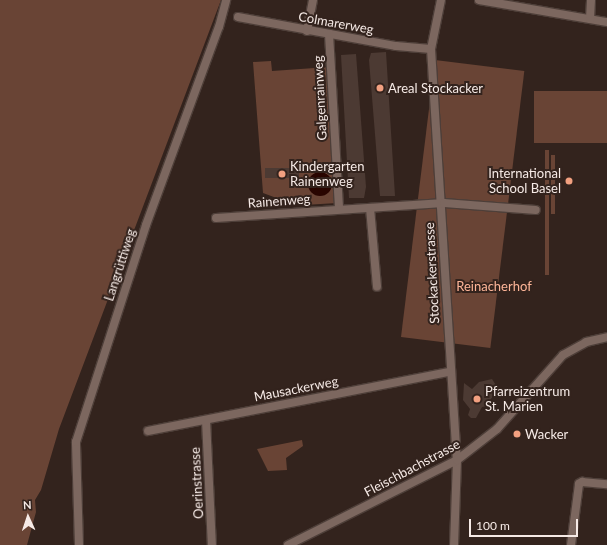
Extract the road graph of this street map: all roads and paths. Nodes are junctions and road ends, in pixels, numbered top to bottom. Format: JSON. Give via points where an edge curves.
{"nodes":[{"id":1,"x":226,"y":0,"type":"edge"},
{"id":2,"x":313,"y":0,"type":"edge"},
{"id":3,"x":441,"y":0,"type":"edge"},
{"id":4,"x":479,"y":0,"type":"edge"},
{"id":5,"x":591,"y":0,"type":"edge"},
{"id":6,"x":523,"y":4,"type":"edge"},
{"id":7,"x":238,"y":17,"type":"dead end"},
{"id":8,"x":590,"y":19,"type":"junction"},
{"id":9,"x":607,"y":22,"type":"edge"},
{"id":10,"x":307,"y":31,"type":"junction"},
{"id":11,"x":329,"y":34,"type":"junction"},
{"id":12,"x":431,"y":49,"type":"junction"},
{"id":13,"x":440,"y":204,"type":"junction"},
{"id":14,"x":370,"y":208,"type":"junction"},
{"id":15,"x":339,"y":209,"type":"junction"},
{"id":16,"x":536,"y":210,"type":"dead end"},
{"id":17,"x":216,"y":218,"type":"dead end"},
{"id":18,"x":376,"y":287,"type":"dead end"},
{"id":19,"x":607,"y":337,"type":"edge"},
{"id":20,"x":450,"y":372,"type":"junction"},
{"id":21,"x":206,"y":420,"type":"junction"},
{"id":22,"x":148,"y":431,"type":"dead end"},
{"id":23,"x":457,"y":460,"type":"junction"},
{"id":24,"x":607,"y":484,"type":"edge"},
{"id":25,"x":79,"y":545,"type":"edge"},
{"id":26,"x":212,"y":545,"type":"edge"},
{"id":27,"x":288,"y":545,"type":"edge"},
{"id":28,"x":454,"y":545,"type":"edge"},
{"id":29,"x":571,"y":545,"type":"edge"}],
"edges":[{"from":1,"to":25,"type":"street","name":"Langrüttiweg","via":[[218,31],[146,225],[76,442]]},
{"from":2,"to":10,"type":"street"},
{"from":3,"to":12,"type":"street","name":"Stockackerstrasse"},
{"from":4,"to":6,"type":"street"},
{"from":5,"to":8,"type":"street"},
{"from":6,"to":8,"type":"street"},
{"from":7,"to":10,"type":"street","name":"Colmarerweg"},
{"from":8,"to":9,"type":"street"},
{"from":10,"to":11,"type":"street","name":"Colmarerweg"},
{"from":11,"to":12,"type":"street","name":"Colmarerweg"},
{"from":11,"to":15,"type":"street","name":"Galgenrainweg"},
{"from":12,"to":13,"type":"street","name":"Stockackerstrasse"},
{"from":13,"to":14,"type":"street","name":"Rainenweg"},
{"from":13,"to":16,"type":"street","name":"Rainenweg"},
{"from":13,"to":20,"type":"street","name":"Stockackerstrasse"},
{"from":14,"to":15,"type":"street","name":"Rainenweg"},
{"from":14,"to":18,"type":"street"},
{"from":15,"to":17,"type":"street","name":"Rainenweg"},
{"from":19,"to":23,"type":"street","name":"Fleischbachstrasse","via":[[586,342],[563,355],[497,429]]},
{"from":20,"to":21,"type":"street","name":"Mausackerweg"},
{"from":20,"to":23,"type":"street","name":"Stockackerstrasse"},
{"from":21,"to":22,"type":"street","name":"Mausackerweg"},
{"from":21,"to":26,"type":"street","name":"Oerinstrasse"},
{"from":23,"to":27,"type":"street","name":"Fleischbachstrasse"},
{"from":23,"to":28,"type":"street","name":"Stockackerstrasse"},
{"from":24,"to":29,"type":"street","via":[[579,484]]}]}
